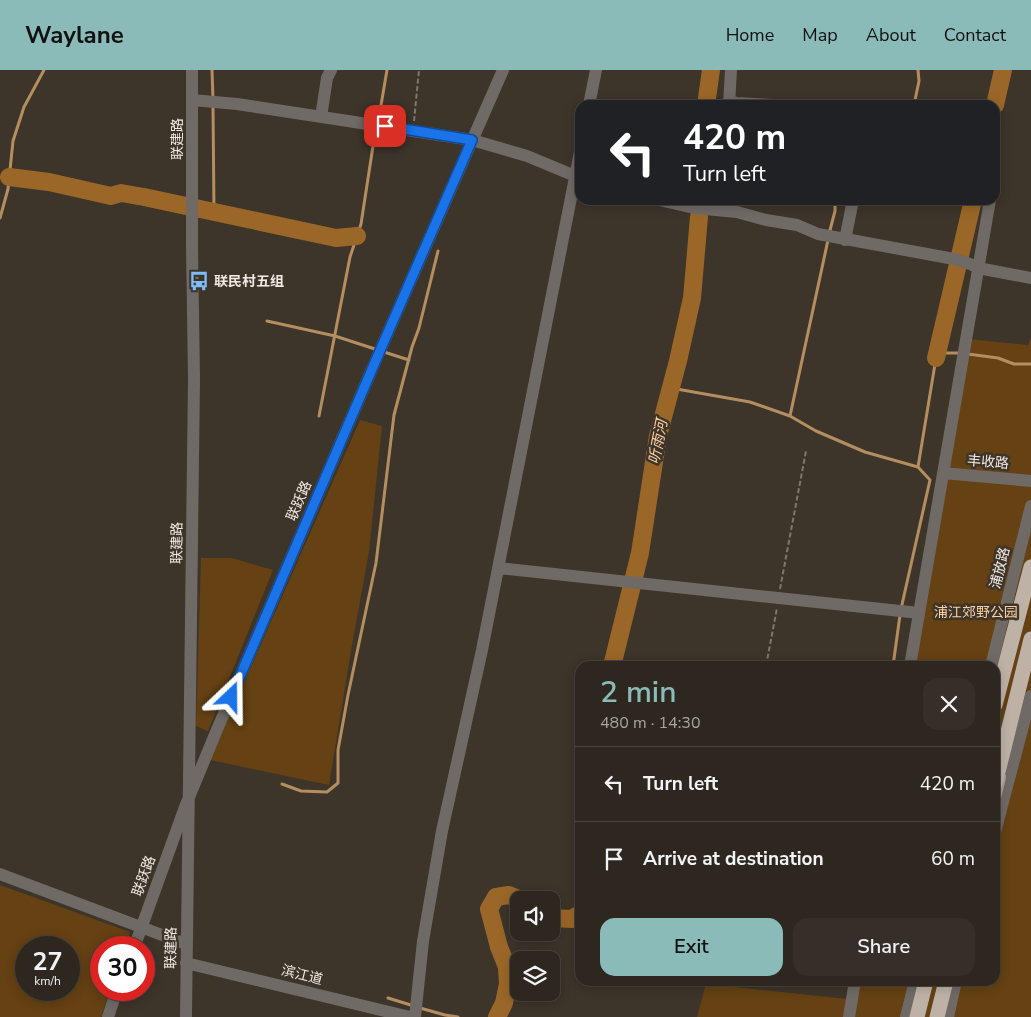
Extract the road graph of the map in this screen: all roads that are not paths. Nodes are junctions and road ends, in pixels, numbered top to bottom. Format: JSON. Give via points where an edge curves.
{"nodes":[{"id":1,"x":192,"y":70,"type":"edge"},
{"id":2,"x":331,"y":70,"type":"edge"},
{"id":3,"x":503,"y":70,"type":"edge"},
{"id":4,"x":596,"y":70,"type":"edge"},
{"id":5,"x":731,"y":70,"type":"edge"},
{"id":6,"x":192,"y":100,"type":"junction"},
{"id":7,"x":590,"y":100,"type":"edge"},
{"id":8,"x":729,"y":100,"type":"edge"},
{"id":9,"x":321,"y":117,"type":"junction"},
{"id":10,"x":472,"y":140,"type":"junction"},
{"id":11,"x":575,"y":176,"type":"edge"},
{"id":12,"x":575,"y":192,"type":"edge"},
{"id":13,"x":681,"y":205,"type":"edge"},
{"id":14,"x":852,"y":205,"type":"edge"},
{"id":15,"x":989,"y":205,"type":"edge"},
{"id":16,"x":722,"y":206,"type":"edge"},
{"id":17,"x":845,"y":240,"type":"junction"},
{"id":18,"x":974,"y":266,"type":"junction"},
{"id":19,"x":1031,"y":278,"type":"edge"},
{"id":20,"x":943,"y":473,"type":"junction"},
{"id":21,"x":1031,"y":480,"type":"edge"},
{"id":22,"x":1031,"y":506,"type":"edge"},
{"id":23,"x":1031,"y":556,"type":"edge"},
{"id":24,"x":1031,"y":567,"type":"edge"},
{"id":25,"x":498,"y":568,"type":"junction"},
{"id":26,"x":919,"y":613,"type":"junction"},
{"id":27,"x":1031,"y":639,"type":"edge"},
{"id":28,"x":1031,"y":652,"type":"edge"},
{"id":29,"x":911,"y":661,"type":"edge"},
{"id":30,"x":992,"y":661,"type":"edge"},
{"id":31,"x":1000,"y":675,"type":"edge"},
{"id":32,"x":1000,"y":686,"type":"edge"},
{"id":33,"x":1031,"y":696,"type":"edge"},
{"id":34,"x":1028,"y":722,"type":"edge"},
{"id":35,"x":1000,"y":764,"type":"edge"},
{"id":36,"x":1000,"y":778,"type":"edge"},
{"id":37,"x":189,"y":796,"type":"junction"},
{"id":38,"x":1000,"y":815,"type":"edge"},
{"id":39,"x":0,"y":874,"type":"edge"},
{"id":40,"x":141,"y":928,"type":"junction"},
{"id":41,"x":138,"y":936,"type":"edge"},
{"id":42,"x":186,"y":944,"type":"junction"},
{"id":43,"x":186,"y":963,"type":"junction"},
{"id":44,"x":854,"y":986,"type":"edge"},
{"id":45,"x":914,"y":986,"type":"edge"},
{"id":46,"x":924,"y":986,"type":"edge"},
{"id":47,"x":945,"y":986,"type":"edge"},
{"id":48,"x":949,"y":986,"type":"edge"},
{"id":49,"x":955,"y":986,"type":"edge"},
{"id":50,"x":113,"y":1001,"type":"edge"},
{"id":51,"x":355,"y":1004,"type":"junction"},
{"id":52,"x":108,"y":1017,"type":"edge"},
{"id":53,"x":186,"y":1017,"type":"edge"},
{"id":54,"x":352,"y":1017,"type":"edge"},
{"id":55,"x":410,"y":1017,"type":"edge"},
{"id":56,"x":415,"y":1017,"type":"edge"},
{"id":57,"x":849,"y":1017,"type":"edge"},
{"id":58,"x":906,"y":1017,"type":"edge"},
{"id":59,"x":916,"y":1017,"type":"edge"},
{"id":60,"x":937,"y":1017,"type":"edge"},
{"id":61,"x":941,"y":1017,"type":"edge"},
{"id":62,"x":948,"y":1017,"type":"edge"}],
"edges":[{"from":1,"to":6,"type":"street","name":"联建路"},
{"from":2,"to":9,"type":"street"},
{"from":3,"to":10,"type":"street","name":"联跃路"},
{"from":4,"to":7,"type":"street"},
{"from":5,"to":8,"type":"street"},
{"from":6,"to":9,"type":"street"},
{"from":6,"to":37,"type":"street","name":"联建路","via":[[194,379]]},
{"from":9,"to":10,"type":"street"},
{"from":10,"to":11,"type":"street","via":[[527,156]]},
{"from":10,"to":37,"type":"street","name":"联跃路"},
{"from":12,"to":25,"type":"street"},
{"from":13,"to":16,"type":"street","via":[[694,208]]},
{"from":14,"to":17,"type":"street"},
{"from":15,"to":18,"type":"street"},
{"from":16,"to":17,"type":"street"},
{"from":17,"to":18,"type":"street","via":[[954,259]]},
{"from":18,"to":19,"type":"street"},
{"from":18,"to":20,"type":"street","via":[[966,338]]},
{"from":20,"to":21,"type":"street","name":"丰收路"},
{"from":20,"to":26,"type":"street"},
{"from":22,"to":30,"type":"street","name":"浦放路"},
{"from":23,"to":31,"type":"main road","name":"浦放路"},
{"from":24,"to":32,"type":"highway"},
{"from":25,"to":26,"type":"street"},
{"from":25,"to":56,"type":"street","via":[[442,831],[423,940]]},
{"from":26,"to":29,"type":"street"},
{"from":27,"to":35,"type":"highway"},
{"from":28,"to":36,"type":"main road"},
{"from":33,"to":34,"type":"street"},
{"from":34,"to":38,"type":"street"},
{"from":37,"to":40,"type":"street","name":"联跃路"},
{"from":37,"to":42,"type":"street","name":"联建路"},
{"from":39,"to":40,"type":"street"},
{"from":40,"to":41,"type":"street","name":"联跃路"},
{"from":40,"to":42,"type":"street"},
{"from":42,"to":43,"type":"street","name":"联建路"},
{"from":43,"to":51,"type":"street","name":"滨江道"},
{"from":43,"to":53,"type":"street","name":"联建路"},
{"from":44,"to":57,"type":"street"},
{"from":45,"to":58,"type":"street"},
{"from":46,"to":59,"type":"highway"},
{"from":47,"to":60,"type":"highway"},
{"from":48,"to":61,"type":"main road"},
{"from":49,"to":62,"type":"street"},
{"from":50,"to":52,"type":"street"},
{"from":51,"to":54,"type":"street"},
{"from":51,"to":55,"type":"street","name":"滨江道"}]}
